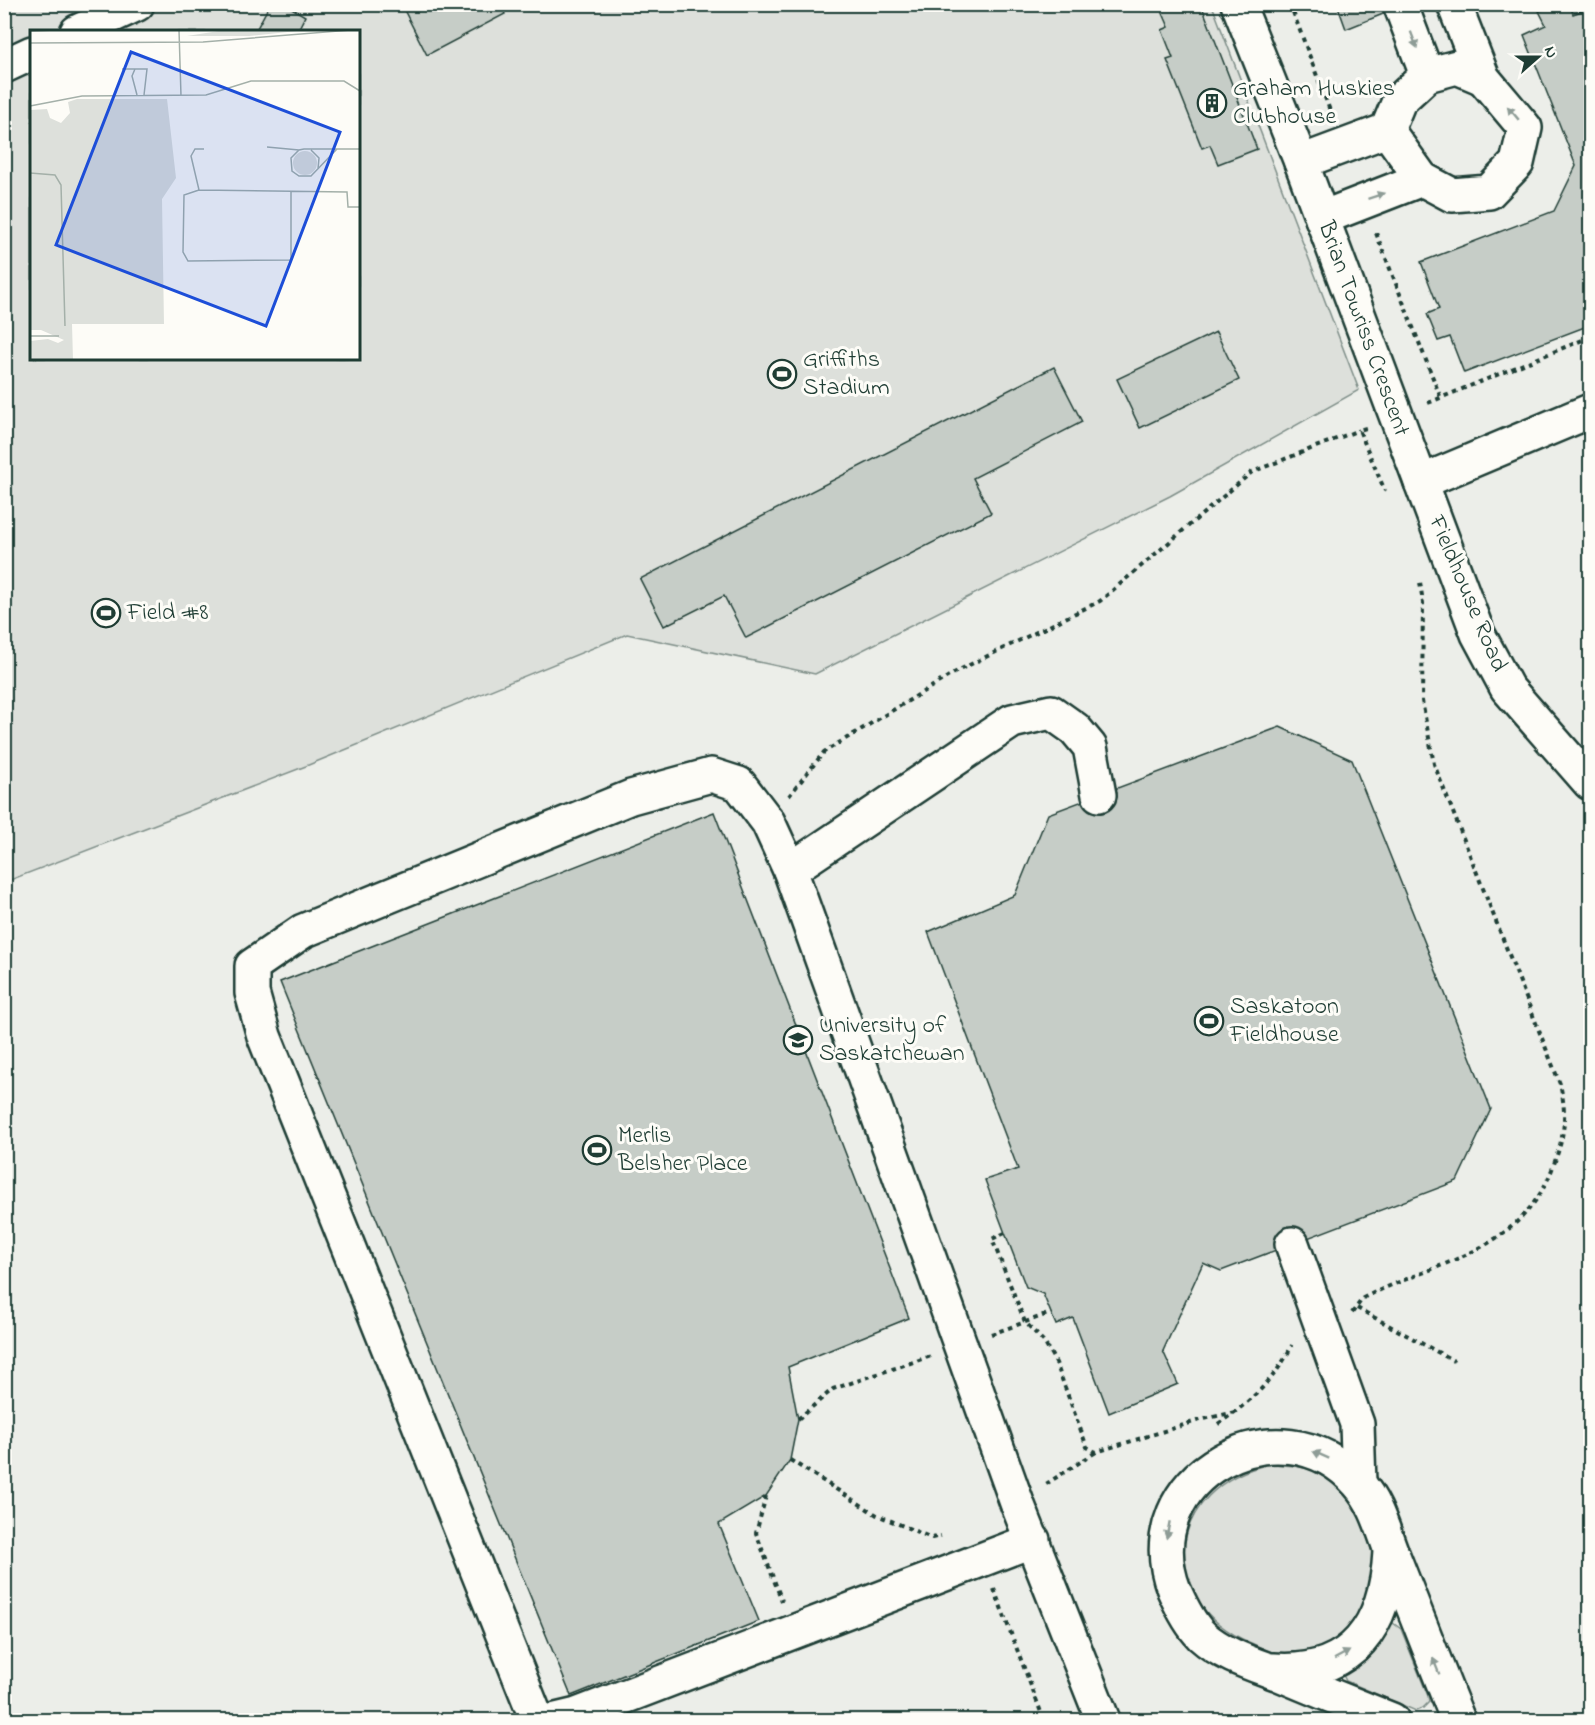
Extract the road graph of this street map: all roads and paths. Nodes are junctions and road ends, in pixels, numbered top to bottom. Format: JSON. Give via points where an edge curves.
{"nodes":[{"id":1,"x":137,"y":4,"type":"edge"},
{"id":2,"x":1238,"y":4,"type":"edge"},
{"id":3,"x":1400,"y":4,"type":"edge"},
{"id":4,"x":1454,"y":4,"type":"edge"},
{"id":5,"x":81,"y":30,"type":"edge"},
{"id":6,"x":30,"y":54,"type":"edge"},
{"id":7,"x":4,"y":66,"type":"edge"},
{"id":8,"x":1427,"y":75,"type":"junction"},
{"id":9,"x":1484,"y":78,"type":"junction"},
{"id":10,"x":1387,"y":130,"type":"junction"},
{"id":11,"x":1301,"y":162,"type":"junction"},
{"id":12,"x":1422,"y":179,"type":"junction"},
{"id":13,"x":1322,"y":218,"type":"junction"},
{"id":14,"x":1590,"y":337,"type":"edge"},
{"id":15,"x":1590,"y":411,"type":"edge"},
{"id":16,"x":1396,"y":421,"type":"junction"},
{"id":17,"x":1359,"y":430,"type":"junction"},
{"id":18,"x":1421,"y":482,"type":"junction"},
{"id":19,"x":1387,"y":495,"type":"dead end"},
{"id":20,"x":1417,"y":572,"type":"dead end"},
{"id":21,"x":1590,"y":783,"type":"edge"},
{"id":22,"x":1099,"y":795,"type":"dead end"},
{"id":23,"x":787,"y":798,"type":"dead end"},
{"id":24,"x":790,"y":870,"type":"junction"},
{"id":25,"x":1005,"y":1233,"type":"dead end"},
{"id":26,"x":1292,"y":1244,"type":"dead end"},
{"id":27,"x":1357,"y":1308,"type":"junction"},
{"id":28,"x":1051,"y":1313,"type":"dead end"},
{"id":29,"x":1025,"y":1322,"type":"junction"},
{"id":30,"x":1321,"y":1328,"type":"junction"},
{"id":31,"x":960,"y":1346,"type":"junction"},
{"id":32,"x":1454,"y":1361,"type":"dead end"},
{"id":33,"x":1236,"y":1412,"type":"junction"},
{"id":34,"x":798,"y":1419,"type":"dead end"},
{"id":35,"x":1211,"y":1429,"type":"dead end"},
{"id":36,"x":1096,"y":1452,"type":"junction"},
{"id":37,"x":790,"y":1460,"type":"dead end"},
{"id":38,"x":1359,"y":1483,"type":"junction"},
{"id":39,"x":766,"y":1496,"type":"dead end"},
{"id":40,"x":1017,"y":1503,"type":"junction"},
{"id":41,"x":950,"y":1534,"type":"dead end"},
{"id":42,"x":1033,"y":1540,"type":"junction"},
{"id":43,"x":1390,"y":1550,"type":"junction"},
{"id":44,"x":982,"y":1560,"type":"junction"},
{"id":45,"x":794,"y":1632,"type":"junction"},
{"id":46,"x":1266,"y":1669,"type":"junction"},
{"id":47,"x":537,"y":1720,"type":"edge"},
{"id":48,"x":556,"y":1720,"type":"edge"},
{"id":49,"x":1044,"y":1720,"type":"edge"},
{"id":50,"x":1103,"y":1720,"type":"edge"},
{"id":51,"x":1392,"y":1720,"type":"edge"},
{"id":52,"x":1458,"y":1720,"type":"edge"}],
"edges":[{"from":1,"to":5,"type":"street"},
{"from":2,"to":11,"type":"street","name":"Brian Towriss Crescent"},
{"from":3,"to":8,"type":"street","one_way":true},
{"from":4,"to":9,"type":"street"},
{"from":6,"to":7,"type":"street"},
{"from":8,"to":9,"type":"street","via":[[1457,68]]},
{"from":8,"to":10,"type":"street","via":[[1399,101]]},
{"from":12,"to":9,"type":"street","one_way":true,"via":[[1452,195],[1489,192],[1517,163],[1525,128]]},
{"from":10,"to":11,"type":"street"},
{"from":10,"to":12,"type":"street"},
{"from":11,"to":13,"type":"street","name":"Brian Towriss Crescent"},
{"from":13,"to":12,"type":"street","one_way":true},
{"from":13,"to":16,"type":"street","name":"Brian Towriss Crescent"},
{"from":14,"to":16,"type":"path","via":[[1440,396]]},
{"from":15,"to":18,"type":"street"},
{"from":16,"to":17,"type":"path"},
{"from":16,"to":18,"type":"street","name":"Brian Towriss Crescent"},
{"from":17,"to":19,"type":"path"},
{"from":17,"to":23,"type":"path","via":[[1252,472],[1100,601],[959,670],[824,752]]},
{"from":18,"to":21,"type":"street","name":"Fieldhouse Road","via":[[1491,662],[1507,688]]},
{"from":20,"to":27,"type":"path","via":[[1423,603],[1422,701],[1432,753],[1560,1084],[1566,1125],[1548,1181],[1515,1225],[1473,1253],[1363,1298]]},
{"from":22,"to":24,"type":"street","via":[[1090,747],[1075,729],[1051,712],[1012,721]]},
{"from":24,"to":31,"type":"street"},
{"from":24,"to":47,"type":"street","via":[[768,822],[739,784],[711,775],[621,801],[314,926],[252,966],[252,993],[264,1036]]},
{"from":25,"to":29,"type":"path","via":[[992,1239]]},
{"from":26,"to":30,"type":"street"},
{"from":27,"to":30,"type":"path"},
{"from":27,"to":32,"type":"path"},
{"from":28,"to":29,"type":"path"},
{"from":29,"to":31,"type":"path"},
{"from":29,"to":36,"type":"path","via":[[1044,1342],[1056,1363],[1078,1430],[1087,1447]]},
{"from":30,"to":33,"type":"path","via":[[1295,1338],[1281,1368]]},
{"from":30,"to":38,"type":"street","via":[[1357,1424]]},
{"from":31,"to":34,"type":"path","via":[[833,1389]]},
{"from":31,"to":40,"type":"street"},
{"from":33,"to":35,"type":"path"},
{"from":33,"to":36,"type":"path"},
{"from":36,"to":40,"type":"path"},
{"from":37,"to":41,"type":"path","via":[[877,1515],[932,1539]]},
{"from":38,"to":43,"type":"street","via":[[1379,1516]]},
{"from":38,"to":46,"type":"street","one_way":true,"via":[[1332,1461],[1305,1448],[1271,1445],[1231,1456],[1214,1466],[1198,1477],[1178,1502],[1166,1535],[1166,1555],[1168,1573],[1181,1607],[1202,1636],[1230,1654]]},
{"from":39,"to":45,"type":"path","via":[[756,1533]]},
{"from":40,"to":42,"type":"street"},
{"from":42,"to":44,"type":"street"},
{"from":42,"to":50,"type":"street"},
{"from":46,"to":43,"type":"street","one_way":true,"via":[[1310,1668],[1352,1650],[1367,1635],[1380,1610],[1388,1584]]},
{"from":52,"to":43,"type":"street","one_way":true},
{"from":44,"to":45,"type":"street"},
{"from":44,"to":49,"type":"path"},
{"from":45,"to":48,"type":"street"},
{"from":46,"to":51,"type":"street"}]}
